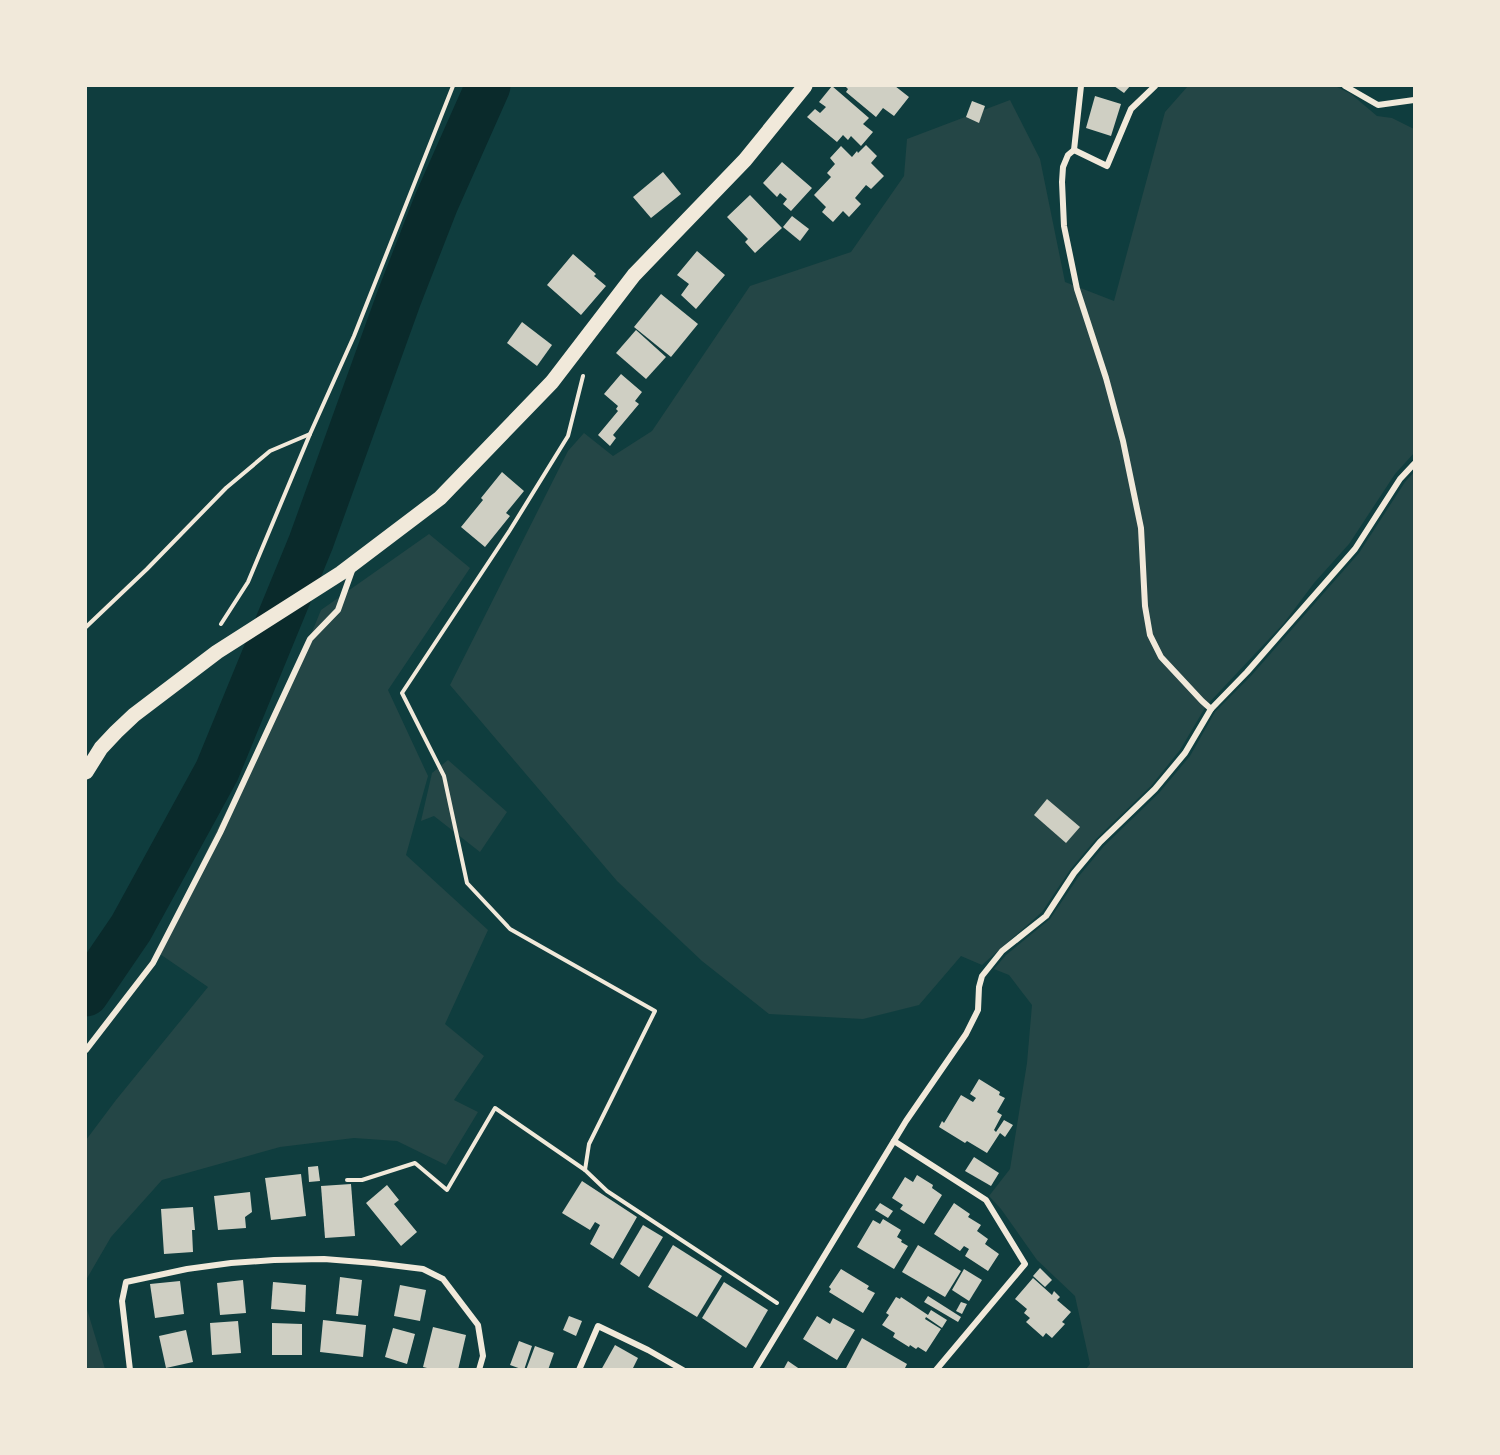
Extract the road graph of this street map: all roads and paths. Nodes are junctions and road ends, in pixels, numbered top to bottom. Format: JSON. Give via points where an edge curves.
{"nodes":[{"id":1,"x":453,"y":86,"type":"edge"},
{"id":2,"x":805,"y":86,"type":"edge"},
{"id":3,"x":1081,"y":86,"type":"edge"},
{"id":4,"x":1155,"y":86,"type":"edge"},
{"id":5,"x":1346,"y":86,"type":"edge"},
{"id":6,"x":1414,"y":100,"type":"edge"},
{"id":7,"x":1074,"y":150,"type":"junction"},
{"id":8,"x":584,"y":370,"type":"dead end"},
{"id":9,"x":310,"y":434,"type":"junction"},
{"id":10,"x":1414,"y":464,"type":"edge"},
{"id":11,"x":355,"y":562,"type":"junction"},
{"id":12,"x":86,"y":627,"type":"edge"},
{"id":13,"x":217,"y":652,"type":"junction"},
{"id":14,"x":1211,"y":708,"type":"junction"},
{"id":15,"x":86,"y":772,"type":"edge"},
{"id":16,"x":86,"y":1050,"type":"edge"},
{"id":17,"x":894,"y":1141,"type":"junction"},
{"id":18,"x":585,"y":1170,"type":"junction"},
{"id":19,"x":347,"y":1180,"type":"dead end"},
{"id":20,"x":790,"y":1312,"type":"junction"},
{"id":21,"x":130,"y":1370,"type":"edge"},
{"id":22,"x":479,"y":1370,"type":"edge"},
{"id":23,"x":579,"y":1370,"type":"edge"},
{"id":24,"x":682,"y":1370,"type":"edge"},
{"id":25,"x":755,"y":1370,"type":"edge"},
{"id":26,"x":936,"y":1370,"type":"edge"}],
"edges":[{"from":1,"to":9,"type":"path","via":[[354,336]]},
{"from":2,"to":11,"type":"main road","via":[[745,160],[634,275],[552,382],[440,498]]},
{"from":3,"to":7,"type":"street"},
{"from":4,"to":7,"type":"street","via":[[1131,109],[1107,166]]},
{"from":5,"to":6,"type":"street","via":[[1378,105]]},
{"from":7,"to":14,"type":"street","via":[[1063,167],[1064,226],[1077,289],[1123,441],[1141,528],[1150,635],[1161,657]]},
{"from":8,"to":18,"type":"path","via":[[568,436],[402,693],[444,776],[467,883],[510,929],[655,1011],[589,1144]]},
{"from":9,"to":12,"type":"path","via":[[270,451],[226,488]]},
{"from":9,"to":13,"type":"path","via":[[248,582],[211,640]]},
{"from":10,"to":14,"type":"street","via":[[1355,549]]},
{"from":11,"to":13,"type":"main road"},
{"from":11,"to":16,"type":"street","via":[[338,610],[310,639],[220,833],[153,963]]},
{"from":13,"to":15,"type":"main road","via":[[134,715],[108,740]]},
{"from":14,"to":17,"type":"street","via":[[1185,753],[1155,789],[1100,842],[1046,916],[1002,951],[982,976],[978,1010],[966,1034]]},
{"from":17,"to":20,"type":"street"},
{"from":17,"to":26,"type":"street","via":[[986,1200],[1025,1264]]},
{"from":18,"to":19,"type":"path","via":[[495,1108],[447,1190],[415,1163],[362,1180]]},
{"from":18,"to":20,"type":"path","via":[[607,1191]]},
{"from":20,"to":25,"type":"street"},
{"from":21,"to":22,"type":"street","via":[[122,1301],[126,1282],[231,1263],[324,1259],[423,1269],[443,1279],[478,1324],[483,1356]]},
{"from":23,"to":24,"type":"street","via":[[598,1326]]}]}
